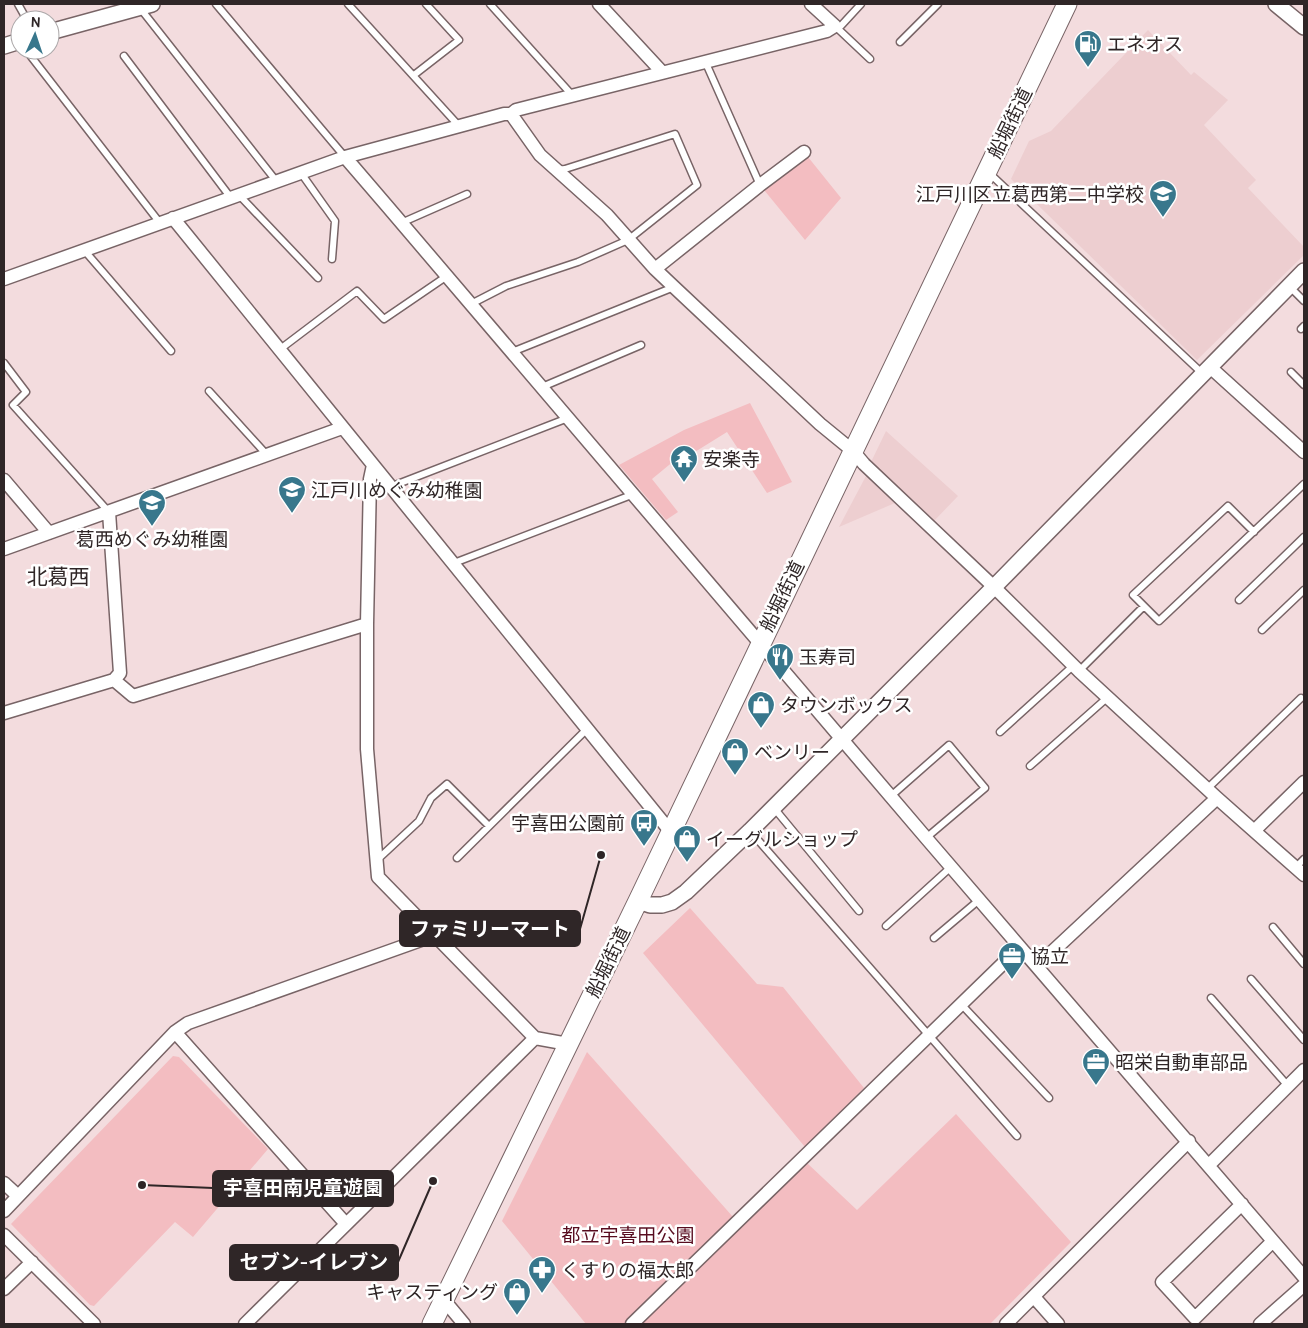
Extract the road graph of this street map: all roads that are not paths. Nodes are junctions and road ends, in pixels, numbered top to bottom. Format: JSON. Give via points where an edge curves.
{"nodes":[{"id":1,"x":216,"y":4,"type":"edge"},
{"id":2,"x":348,"y":4,"type":"edge"},
{"id":3,"x":426,"y":4,"type":"edge"},
{"id":4,"x":490,"y":4,"type":"edge"},
{"id":5,"x":599,"y":4,"type":"edge"},
{"id":6,"x":811,"y":4,"type":"edge"},
{"id":7,"x":861,"y":4,"type":"edge"},
{"id":8,"x":938,"y":4,"type":"edge"},
{"id":9,"x":1067,"y":4,"type":"edge"},
{"id":10,"x":1276,"y":4,"type":"edge"},
{"id":11,"x":146,"y":6,"type":"edge"},
{"id":12,"x":837,"y":27,"type":"junction"},
{"id":13,"x":1304,"y":27,"type":"edge"},
{"id":14,"x":60,"y":29,"type":"edge"},
{"id":15,"x":900,"y":42,"type":"dead end"},
{"id":16,"x":124,"y":56,"type":"dead end"},
{"id":17,"x":870,"y":59,"type":"dead end"},
{"id":18,"x":33,"y":60,"type":"edge"},
{"id":19,"x":704,"y":61,"type":"junction"},
{"id":20,"x":662,"y":72,"type":"junction"},
{"id":21,"x":414,"y":75,"type":"junction"},
{"id":22,"x":573,"y":96,"type":"junction"},
{"id":23,"x":512,"y":114,"type":"junction"},
{"id":24,"x":460,"y":127,"type":"junction"},
{"id":25,"x":804,"y":152,"type":"dead end"},
{"id":26,"x":345,"y":157,"type":"junction"},
{"id":27,"x":555,"y":170,"type":"junction"},
{"id":28,"x":987,"y":172,"type":"junction"},
{"id":29,"x":301,"y":173,"type":"junction"},
{"id":30,"x":277,"y":182,"type":"junction"},
{"id":31,"x":760,"y":185,"type":"junction"},
{"id":32,"x":467,"y":194,"type":"dead end"},
{"id":33,"x":235,"y":197,"type":"junction"},
{"id":34,"x":173,"y":218,"type":"junction"},
{"id":35,"x":160,"y":223,"type":"junction"},
{"id":36,"x":401,"y":223,"type":"junction"},
{"id":37,"x":628,"y":240,"type":"junction"},
{"id":38,"x":84,"y":250,"type":"junction"},
{"id":39,"x":332,"y":260,"type":"dead end"},
{"id":40,"x":655,"y":270,"type":"junction"},
{"id":41,"x":1304,"y":270,"type":"edge"},
{"id":42,"x":447,"y":276,"type":"junction"},
{"id":43,"x":318,"y":278,"type":"dead end"},
{"id":44,"x":4,"y":279,"type":"edge"},
{"id":45,"x":1289,"y":286,"type":"junction"},
{"id":46,"x":674,"y":288,"type":"junction"},
{"id":47,"x":1304,"y":301,"type":"edge"},
{"id":48,"x":471,"y":304,"type":"junction"},
{"id":49,"x":642,"y":345,"type":"dead end"},
{"id":50,"x":278,"y":350,"type":"junction"},
{"id":51,"x":171,"y":351,"type":"dead end"},
{"id":52,"x":512,"y":352,"type":"junction"},
{"id":53,"x":4,"y":362,"type":"edge"},
{"id":54,"x":1206,"y":370,"type":"junction"},
{"id":55,"x":1290,"y":372,"type":"dead end"},
{"id":56,"x":1304,"y":385,"type":"edge"},
{"id":57,"x":542,"y":387,"type":"junction"},
{"id":58,"x":209,"y":391,"type":"dead end"},
{"id":59,"x":568,"y":418,"type":"junction"},
{"id":60,"x":342,"y":428,"type":"junction"},
{"id":61,"x":1303,"y":449,"type":"edge"},
{"id":62,"x":853,"y":451,"type":"junction"},
{"id":63,"x":266,"y":455,"type":"junction"},
{"id":64,"x":373,"y":465,"type":"junction"},
{"id":65,"x":4,"y":480,"type":"edge"},
{"id":66,"x":1304,"y":484,"type":"edge"},
{"id":67,"x":390,"y":487,"type":"junction"},
{"id":68,"x":634,"y":494,"type":"junction"},
{"id":69,"x":108,"y":512,"type":"junction"},
{"id":70,"x":1254,"y":532,"type":"junction"},
{"id":71,"x":49,"y":533,"type":"junction"},
{"id":72,"x":1304,"y":537,"type":"edge"},
{"id":73,"x":4,"y":549,"type":"edge"},
{"id":74,"x":454,"y":563,"type":"junction"},
{"id":75,"x":994,"y":587,"type":"junction"},
{"id":76,"x":1304,"y":590,"type":"edge"},
{"id":77,"x":1239,"y":600,"type":"dead end"},
{"id":78,"x":1144,"y":606,"type":"junction"},
{"id":79,"x":367,"y":624,"type":"junction"},
{"id":80,"x":1262,"y":630,"type":"dead end"},
{"id":81,"x":760,"y":643,"type":"junction"},
{"id":82,"x":1076,"y":668,"type":"junction"},
{"id":83,"x":114,"y":680,"type":"junction"},
{"id":84,"x":1108,"y":697,"type":"junction"},
{"id":85,"x":1301,"y":698,"type":"dead end"},
{"id":86,"x":4,"y":713,"type":"edge"},
{"id":87,"x":588,"y":729,"type":"junction"},
{"id":88,"x":1000,"y":732,"type":"dead end"},
{"id":89,"x":842,"y":738,"type":"junction"},
{"id":90,"x":1030,"y":766,"type":"dead end"},
{"id":91,"x":1304,"y":782,"type":"edge"},
{"id":92,"x":1207,"y":789,"type":"junction"},
{"id":93,"x":891,"y":796,"type":"junction"},
{"id":94,"x":1217,"y":798,"type":"junction"},
{"id":95,"x":773,"y":807,"type":"junction"},
{"id":96,"x":489,"y":826,"type":"junction"},
{"id":97,"x":1255,"y":830,"type":"junction"},
{"id":98,"x":670,"y":831,"type":"junction"},
{"id":99,"x":750,"y":831,"type":"junction"},
{"id":100,"x":926,"y":838,"type":"junction"},
{"id":101,"x":457,"y":858,"type":"dead end"},
{"id":102,"x":376,"y":860,"type":"junction"},
{"id":103,"x":951,"y":867,"type":"junction"},
{"id":104,"x":1301,"y":867,"type":"edge"},
{"id":105,"x":980,"y":900,"type":"junction"},
{"id":106,"x":638,"y":901,"type":"junction"},
{"id":107,"x":859,"y":910,"type":"dead end"},
{"id":108,"x":886,"y":926,"type":"dead end"},
{"id":109,"x":1273,"y":927,"type":"dead end"},
{"id":110,"x":435,"y":935,"type":"junction"},
{"id":111,"x":934,"y":938,"type":"dead end"},
{"id":112,"x":1020,"y":947,"type":"junction"},
{"id":113,"x":1304,"y":964,"type":"edge"},
{"id":114,"x":1037,"y":966,"type":"junction"},
{"id":115,"x":1251,"y":979,"type":"dead end"},
{"id":116,"x":1211,"y":998,"type":"dead end"},
{"id":117,"x":961,"y":1004,"type":"junction"},
{"id":118,"x":175,"y":1032,"type":"junction"},
{"id":119,"x":929,"y":1035,"type":"junction"},
{"id":120,"x":535,"y":1038,"type":"junction"},
{"id":121,"x":1304,"y":1040,"type":"edge"},
{"id":122,"x":568,"y":1044,"type":"junction"},
{"id":123,"x":1304,"y":1070,"type":"edge"},
{"id":124,"x":1288,"y":1086,"type":"junction"},
{"id":125,"x":1049,"y":1098,"type":"dead end"},
{"id":126,"x":1017,"y":1136,"type":"dead end"},
{"id":127,"x":1189,"y":1141,"type":"junction"},
{"id":128,"x":1209,"y":1165,"type":"junction"},
{"id":129,"x":4,"y":1183,"type":"edge"},
{"id":130,"x":18,"y":1196,"type":"junction"},
{"id":131,"x":1242,"y":1204,"type":"junction"},
{"id":132,"x":4,"y":1211,"type":"edge"},
{"id":133,"x":346,"y":1224,"type":"junction"},
{"id":134,"x":4,"y":1235,"type":"edge"},
{"id":135,"x":1273,"y":1241,"type":"junction"},
{"id":136,"x":32,"y":1262,"type":"junction"},
{"id":137,"x":1304,"y":1277,"type":"edge"},
{"id":138,"x":1304,"y":1285,"type":"edge"},
{"id":139,"x":4,"y":1289,"type":"edge"},
{"id":140,"x":1034,"y":1296,"type":"junction"},
{"id":141,"x":444,"y":1300,"type":"junction"},
{"id":142,"x":94,"y":1324,"type":"edge"},
{"id":143,"x":245,"y":1324,"type":"edge"},
{"id":144,"x":432,"y":1324,"type":"edge"},
{"id":145,"x":464,"y":1324,"type":"edge"},
{"id":146,"x":632,"y":1324,"type":"edge"},
{"id":147,"x":1006,"y":1324,"type":"edge"},
{"id":148,"x":1058,"y":1324,"type":"edge"},
{"id":149,"x":1260,"y":1324,"type":"edge"}],
"edges":[{"from":1,"to":26,"type":"lane"},
{"from":2,"to":21,"type":"lane"},
{"from":3,"to":21,"type":"lane","via":[[459,40]]},
{"from":4,"to":22,"type":"lane"},
{"from":5,"to":20,"type":"street"},
{"from":6,"to":12,"type":"street"},
{"from":7,"to":12,"type":"lane"},
{"from":8,"to":15,"type":"lane"},
{"from":9,"to":28,"type":"main road","name":"船堀街道"},
{"from":10,"to":13,"type":"street"},
{"from":11,"to":14,"type":"street"},
{"from":11,"to":30,"type":"lane"},
{"from":12,"to":17,"type":"lane"},
{"from":12,"to":19,"type":"street"},
{"from":16,"to":33,"type":"lane"},
{"from":18,"to":35,"type":"lane"},
{"from":19,"to":20,"type":"street"},
{"from":19,"to":31,"type":"lane"},
{"from":20,"to":22,"type":"street"},
{"from":21,"to":24,"type":"lane"},
{"from":22,"to":23,"type":"street","via":[[516,110]]},
{"from":23,"to":24,"type":"street"},
{"from":23,"to":27,"type":"street","via":[[540,156]]},
{"from":24,"to":26,"type":"street"},
{"from":25,"to":31,"type":"street"},
{"from":26,"to":29,"type":"street"},
{"from":26,"to":36,"type":"street"},
{"from":27,"to":37,"type":"street","via":[[606,215]]},
{"from":27,"to":37,"type":"lane","via":[[675,134],[697,185]]},
{"from":28,"to":54,"type":"lane"},
{"from":28,"to":62,"type":"main road","name":"船堀街道"},
{"from":29,"to":30,"type":"street"},
{"from":29,"to":39,"type":"lane","via":[[335,221]]},
{"from":30,"to":33,"type":"street"},
{"from":31,"to":40,"type":"street"},
{"from":32,"to":36,"type":"lane"},
{"from":33,"to":34,"type":"street"},
{"from":33,"to":43,"type":"lane"},
{"from":34,"to":35,"type":"street"},
{"from":34,"to":50,"type":"street"},
{"from":35,"to":38,"type":"street"},
{"from":36,"to":42,"type":"street"},
{"from":37,"to":40,"type":"street"},
{"from":37,"to":48,"type":"lane","via":[[578,262],[506,286]]},
{"from":38,"to":44,"type":"street"},
{"from":38,"to":51,"type":"lane"},
{"from":40,"to":46,"type":"street"},
{"from":41,"to":45,"type":"street"},
{"from":42,"to":48,"type":"street"},
{"from":42,"to":50,"type":"lane","via":[[384,319],[357,291]]},
{"from":45,"to":47,"type":"lane"},
{"from":45,"to":54,"type":"street"},
{"from":46,"to":52,"type":"lane"},
{"from":46,"to":62,"type":"street"},
{"from":48,"to":52,"type":"street"},
{"from":49,"to":57,"type":"lane"},
{"from":50,"to":60,"type":"street"},
{"from":52,"to":57,"type":"street"},
{"from":53,"to":69,"type":"lane","via":[[26,392],[13,405]]},
{"from":54,"to":61,"type":"street"},
{"from":54,"to":75,"type":"street"},
{"from":55,"to":56,"type":"lane"},
{"from":57,"to":59,"type":"street"},
{"from":58,"to":63,"type":"lane"},
{"from":59,"to":67,"type":"lane"},
{"from":59,"to":68,"type":"street"},
{"from":60,"to":63,"type":"street"},
{"from":60,"to":64,"type":"street"},
{"from":62,"to":75,"type":"street"},
{"from":62,"to":81,"type":"main road","name":"船堀街道"},
{"from":63,"to":69,"type":"street"},
{"from":64,"to":67,"type":"street"},
{"from":64,"to":79,"type":"street"},
{"from":65,"to":71,"type":"street"},
{"from":66,"to":70,"type":"lane"},
{"from":67,"to":74,"type":"street"},
{"from":68,"to":74,"type":"lane"},
{"from":68,"to":81,"type":"street"},
{"from":69,"to":71,"type":"street"},
{"from":69,"to":83,"type":"street","via":[[120,673]]},
{"from":70,"to":78,"type":"lane","via":[[1158,621]]},
{"from":70,"to":78,"type":"lane","via":[[1228,506],[1133,595]]},
{"from":71,"to":73,"type":"street"},
{"from":72,"to":77,"type":"lane"},
{"from":74,"to":87,"type":"street"},
{"from":75,"to":82,"type":"street"},
{"from":75,"to":89,"type":"street"},
{"from":76,"to":80,"type":"lane"},
{"from":78,"to":82,"type":"lane"},
{"from":79,"to":83,"type":"street","via":[[133,696]]},
{"from":79,"to":102,"type":"street","via":[[367,749]]},
{"from":81,"to":89,"type":"street"},
{"from":81,"to":98,"type":"main road","name":"船堀街道"},
{"from":82,"to":84,"type":"street"},
{"from":82,"to":88,"type":"lane"},
{"from":83,"to":86,"type":"street"},
{"from":84,"to":90,"type":"lane"},
{"from":84,"to":92,"type":"street"},
{"from":85,"to":92,"type":"lane"},
{"from":87,"to":96,"type":"lane"},
{"from":87,"to":98,"type":"street"},
{"from":89,"to":93,"type":"street"},
{"from":89,"to":95,"type":"street"},
{"from":91,"to":97,"type":"street"},
{"from":92,"to":94,"type":"street"},
{"from":93,"to":100,"type":"street"},
{"from":93,"to":100,"type":"lane","via":[[949,745],[985,788]]},
{"from":94,"to":97,"type":"street"},
{"from":94,"to":114,"type":"street"},
{"from":95,"to":99,"type":"street"},
{"from":95,"to":107,"type":"lane"},
{"from":96,"to":101,"type":"lane"},
{"from":96,"to":102,"type":"lane","via":[[447,784],[431,798],[418,821]]},
{"from":97,"to":104,"type":"street"},
{"from":98,"to":106,"type":"main road","name":"船堀街道"},
{"from":99,"to":106,"type":"street","via":[[672,902],[654,905]]},
{"from":99,"to":119,"type":"lane"},
{"from":100,"to":103,"type":"street"},
{"from":102,"to":110,"type":"street","via":[[378,877]]},
{"from":103,"to":105,"type":"street"},
{"from":103,"to":108,"type":"lane"},
{"from":105,"to":111,"type":"lane"},
{"from":105,"to":112,"type":"street"},
{"from":106,"to":122,"type":"main road","name":"船堀街道"},
{"from":109,"to":113,"type":"lane"},
{"from":110,"to":118,"type":"street","via":[[188,1023]]},
{"from":110,"to":120,"type":"street"},
{"from":112,"to":114,"type":"street"},
{"from":112,"to":117,"type":"street"},
{"from":114,"to":127,"type":"street"},
{"from":115,"to":121,"type":"lane"},
{"from":116,"to":124,"type":"lane"},
{"from":117,"to":119,"type":"street"},
{"from":117,"to":125,"type":"lane"},
{"from":118,"to":130,"type":"street"},
{"from":118,"to":133,"type":"street"},
{"from":119,"to":126,"type":"lane"},
{"from":119,"to":146,"type":"street"},
{"from":120,"to":122,"type":"street"},
{"from":120,"to":133,"type":"street"},
{"from":122,"to":141,"type":"main road","name":"船堀街道"},
{"from":123,"to":124,"type":"street"},
{"from":124,"to":128,"type":"street"},
{"from":127,"to":128,"type":"street"},
{"from":127,"to":140,"type":"street"},
{"from":128,"to":131,"type":"street"},
{"from":129,"to":130,"type":"street"},
{"from":130,"to":132,"type":"street"},
{"from":131,"to":135,"type":"street"},
{"from":131,"to":135,"type":"street","via":[[1162,1282],[1195,1318]]},
{"from":133,"to":143,"type":"street"},
{"from":134,"to":136,"type":"street"},
{"from":135,"to":137,"type":"street"},
{"from":136,"to":139,"type":"street"},
{"from":136,"to":142,"type":"street"},
{"from":138,"to":149,"type":"street"},
{"from":140,"to":147,"type":"street"},
{"from":140,"to":148,"type":"street"},
{"from":141,"to":144,"type":"main road","name":"船堀街道"},
{"from":141,"to":145,"type":"street"}]}
